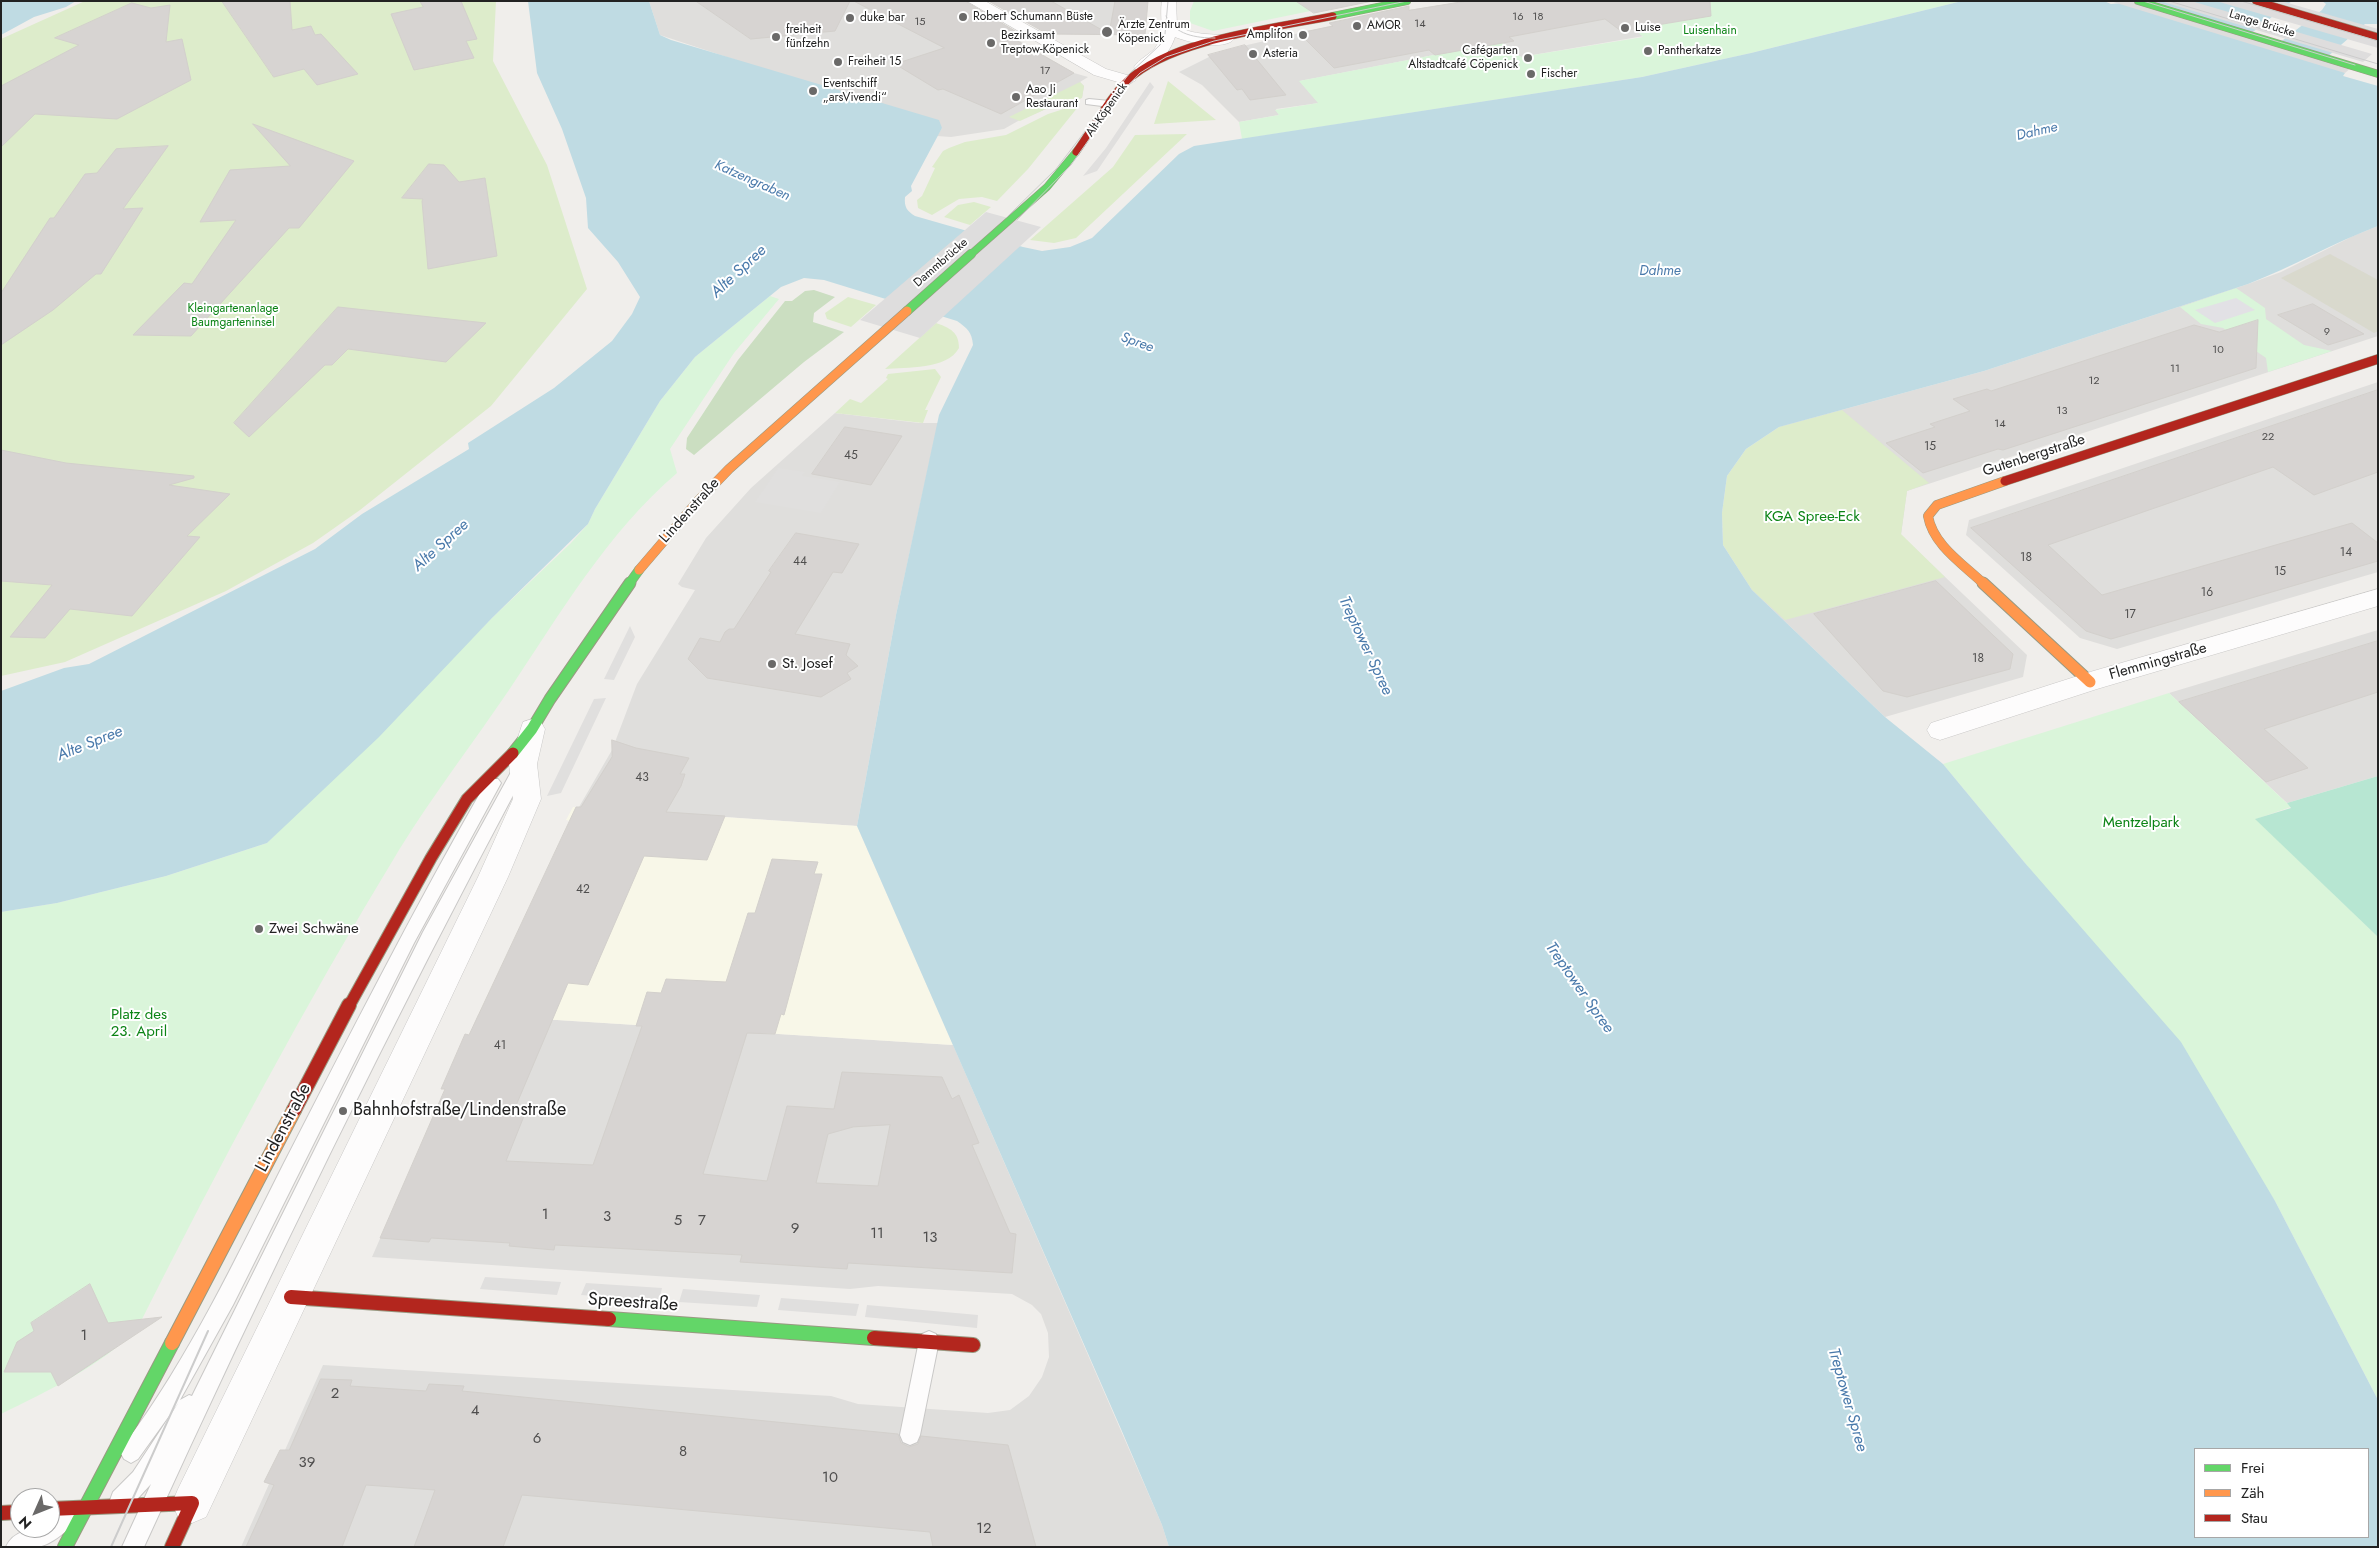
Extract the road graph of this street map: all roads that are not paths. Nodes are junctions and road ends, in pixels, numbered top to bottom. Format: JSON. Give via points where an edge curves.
{"nodes":[{"id":1,"x":974,"y":1,"type":"edge"},
{"id":2,"x":1169,"y":1,"type":"edge"},
{"id":3,"x":2138,"y":1,"type":"edge"},
{"id":4,"x":2173,"y":1,"type":"edge"},
{"id":5,"x":2256,"y":1,"type":"edge"},
{"id":6,"x":1399,"y":2,"type":"edge"},
{"id":7,"x":1169,"y":26,"type":"junction"},
{"id":8,"x":2378,"y":37,"type":"edge"},
{"id":9,"x":1226,"y":39,"type":"junction"},
{"id":10,"x":2372,"y":61,"type":"edge"},
{"id":11,"x":1142,"y":67,"type":"junction"},
{"id":12,"x":2378,"y":74,"type":"edge"},
{"id":13,"x":1128,"y":80,"type":"junction"},
{"id":14,"x":1089,"y":102,"type":"dead end"},
{"id":15,"x":1110,"y":104,"type":"junction"},
{"id":16,"x":1012,"y":218,"type":"joint"},
{"id":17,"x":888,"y":328,"type":"joint"},
{"id":18,"x":2378,"y":358,"type":"edge"},
{"id":19,"x":2378,"y":597,"type":"edge"},
{"id":20,"x":2090,"y":682,"type":"junction"},
{"id":21,"x":532,"y":729,"type":"joint"},
{"id":22,"x":1940,"y":730,"type":"dead end"},
{"id":23,"x":515,"y":762,"type":"junction"},
{"id":24,"x":291,"y":1297,"type":"junction"},
{"id":25,"x":929,"y":1341,"type":"junction"},
{"id":26,"x":972,"y":1345,"type":"dead end"},
{"id":27,"x":217,"y":1364,"type":"junction"},
{"id":28,"x":910,"y":1435,"type":"dead end"},
{"id":29,"x":85,"y":1503,"type":"junction"},
{"id":30,"x":192,"y":1503,"type":"junction"},
{"id":31,"x":152,"y":1504,"type":"junction"},
{"id":32,"x":114,"y":1506,"type":"junction"},
{"id":33,"x":60,"y":1508,"type":"edge"},
{"id":34,"x":65,"y":1546,"type":"edge"},
{"id":35,"x":17,"y":1547,"type":"edge"},
{"id":36,"x":133,"y":1547,"type":"edge"},
{"id":37,"x":172,"y":1547,"type":"edge"}],
"edges":[{"from":1,"to":13,"type":"street","via":[[1100,72]]},
{"from":2,"to":7,"type":"street"},
{"from":3,"to":12,"type":"street","name":"Lange Brücke"},
{"from":4,"to":10,"type":"street","name":"Lange Brücke"},
{"from":5,"to":8,"type":"street","name":"Lange Brücke"},
{"from":6,"to":9,"type":"street","name":"Alt-Köpenick"},
{"from":7,"to":9,"type":"street","name":"Alt-Köpenick","via":[[1189,37]]},
{"from":7,"to":11,"type":"street","via":[[1164,48]]},
{"from":9,"to":11,"type":"street","name":"Alt-Köpenick","via":[[1172,54]]},
{"from":11,"to":13,"type":"street","name":"Alt-Köpenick"},
{"from":13,"to":15,"type":"street","name":"Alt-Köpenick"},
{"from":14,"to":15,"type":"lane"},
{"from":15,"to":16,"type":"street","name":"Alt-Köpenick","via":[[1064,169]]},
{"from":16,"to":17,"type":"street","name":"Dammbrücke"},
{"from":17,"to":21,"type":"street","name":"Lindenstraße","via":[[729,469],[698,501],[647,559]]},
{"from":18,"to":20,"type":"street","name":"Gutenbergstraße","via":[[1964,494],[1932,510],[1928,516],[1930,527],[1940,542]]},
{"from":19,"to":20,"type":"street","name":"Flemmingstraße"},
{"from":20,"to":22,"type":"street","name":"Flemmingstraße"},
{"from":21,"to":23,"type":"street","name":"Lindenstraße"},
{"from":23,"to":24,"type":"street","name":"Lindenstraße","via":[[527,799],[493,877]]},
{"from":23,"to":27,"type":"lane"},
{"from":23,"to":29,"type":"lane","via":[[410,936],[170,1400],[131,1452]]},
{"from":23,"to":29,"type":"street","name":"Lindenstraße","via":[[467,799],[431,858],[349,1005]]},
{"from":24,"to":25,"type":"street","name":"Spreestraße"},
{"from":24,"to":30,"type":"street","name":"Lindenstraße"},
{"from":25,"to":26,"type":"street","name":"Spreestraße"},
{"from":25,"to":28,"type":"lane"},
{"from":27,"to":31,"type":"lane"},
{"from":27,"to":32,"type":"lane","via":[[141,1480]]},
{"from":29,"to":32,"type":"street"},
{"from":29,"to":33,"type":"street"},
{"from":29,"to":34,"type":"street","name":"Lindenstraße"},
{"from":29,"to":35,"type":"lane","via":[[45,1532]]},
{"from":30,"to":31,"type":"street"},
{"from":30,"to":37,"type":"street","name":"Lindenstraße"},
{"from":31,"to":32,"type":"street"},
{"from":31,"to":36,"type":"lane"},
{"from":32,"to":34,"type":"lane"}]}
